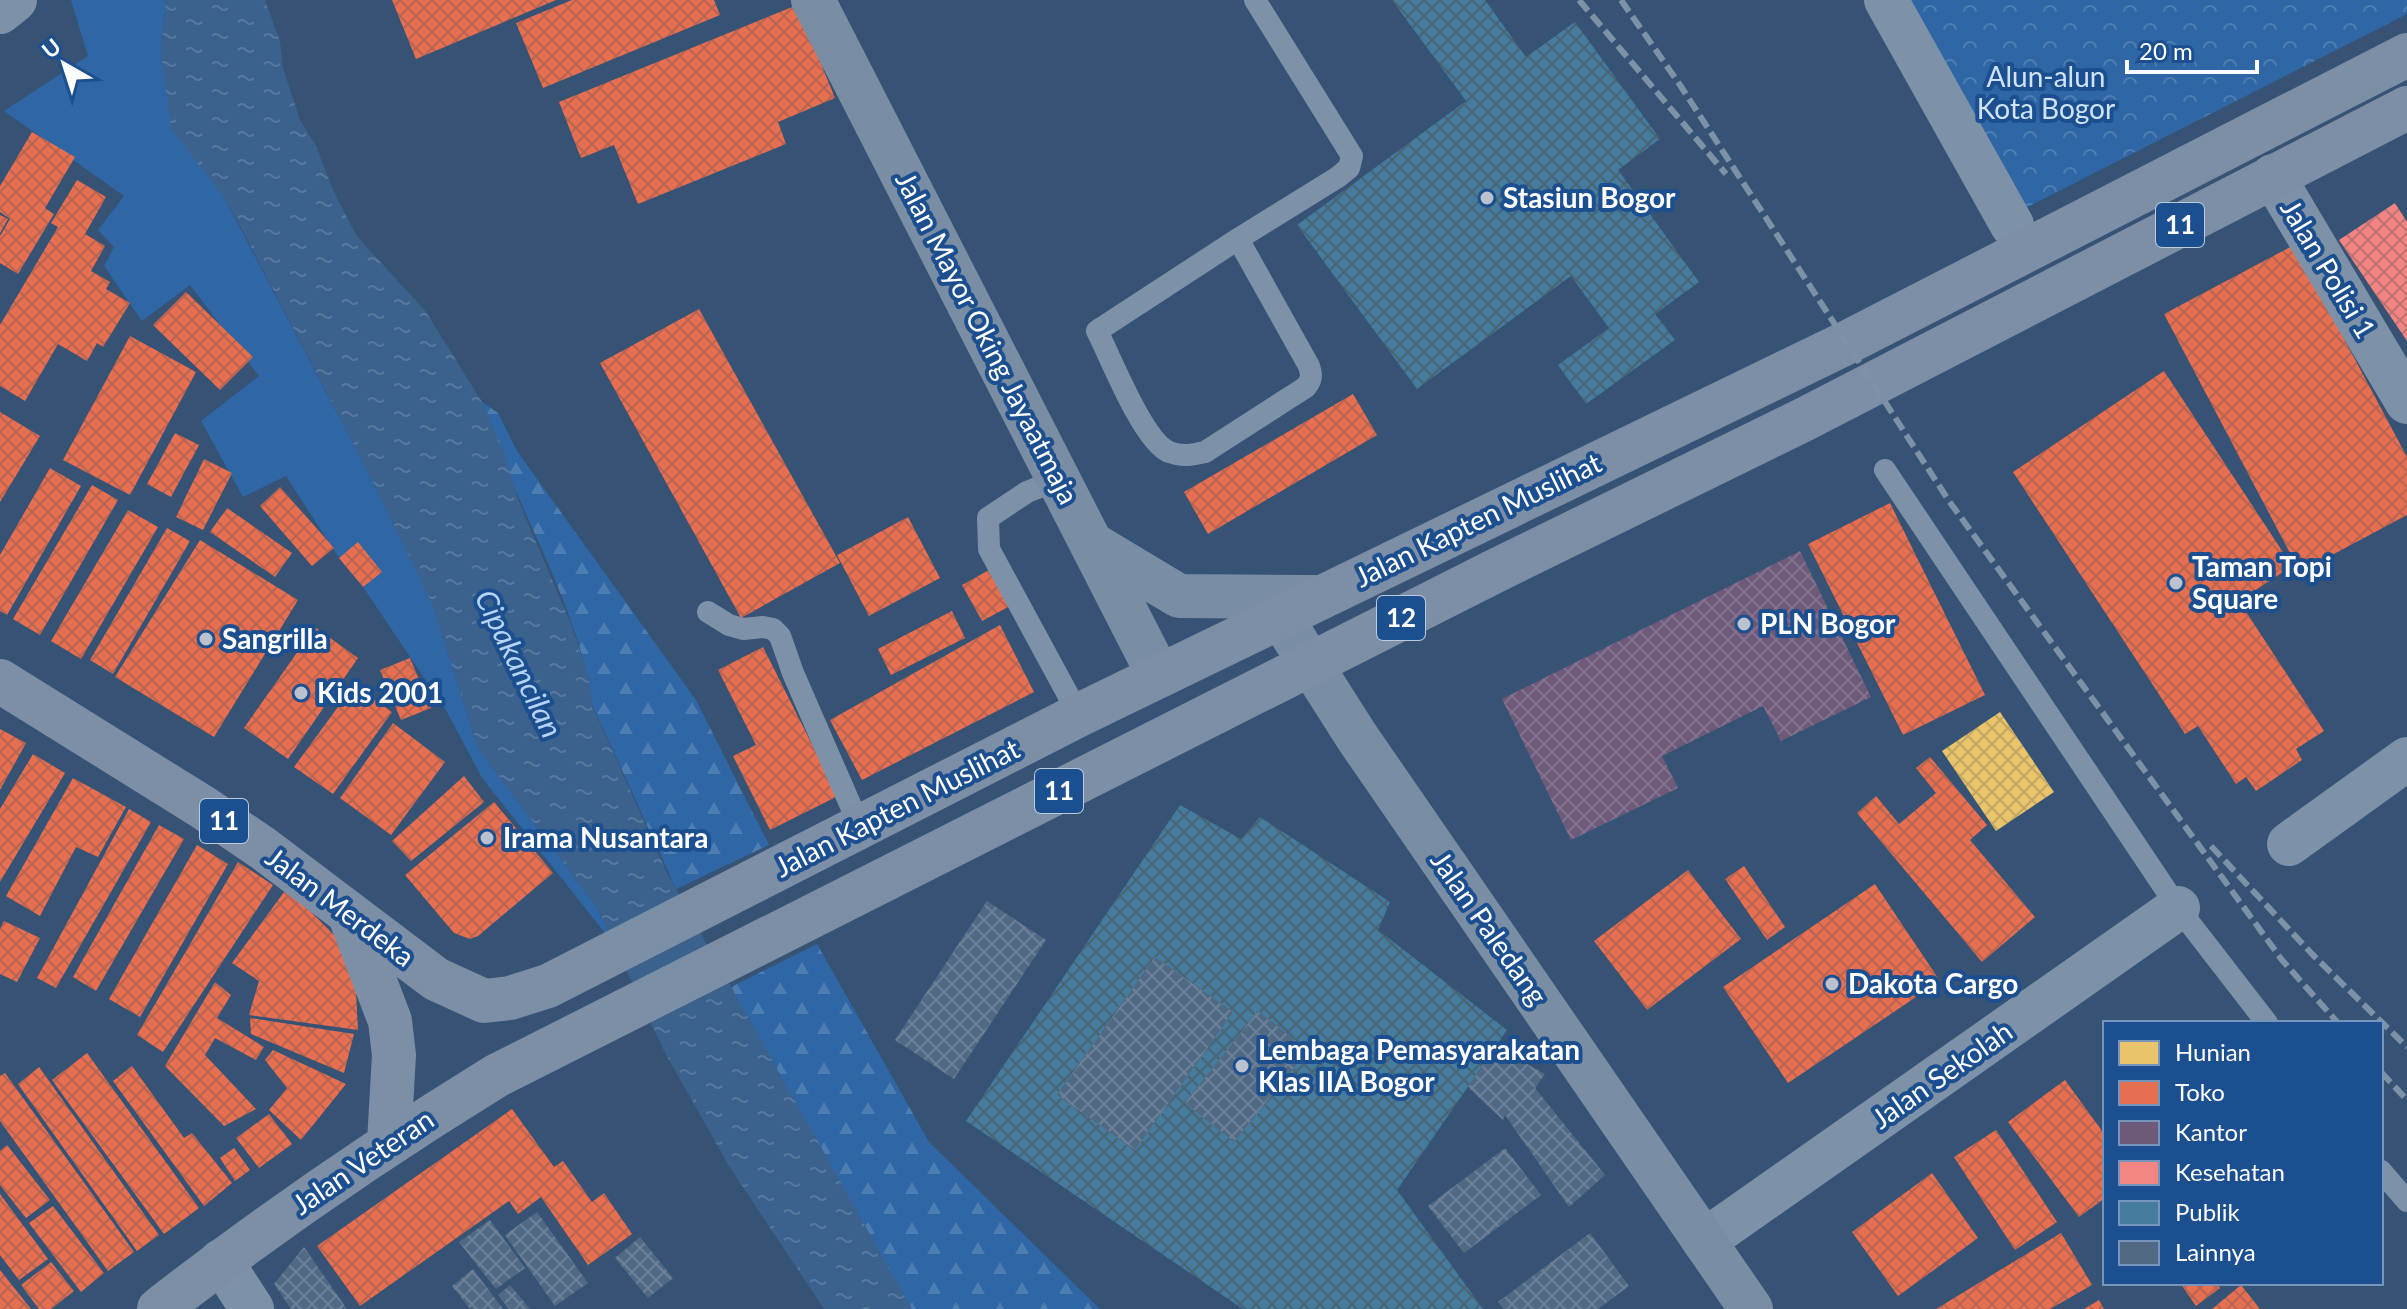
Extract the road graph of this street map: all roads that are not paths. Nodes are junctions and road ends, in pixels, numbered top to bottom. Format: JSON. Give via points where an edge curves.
{"nodes":[{"id":1,"x":15,"y":0,"type":"edge"},
{"id":2,"x":813,"y":0,"type":"edge"},
{"id":3,"x":1255,"y":0,"type":"edge"},
{"id":4,"x":1886,"y":0,"type":"edge"},
{"id":5,"x":0,"y":12,"type":"edge"},
{"id":6,"x":2407,"y":55,"type":"edge"},
{"id":7,"x":2407,"y":108,"type":"edge"},
{"id":8,"x":2273,"y":176,"type":"junction"},
{"id":9,"x":2012,"y":225,"type":"dead end"},
{"id":10,"x":1238,"y":239,"type":"junction"},
{"id":11,"x":2407,"y":402,"type":"edge"},
{"id":12,"x":1885,"y":470,"type":"dead end"},
{"id":13,"x":1060,"y":479,"type":"junction"},
{"id":14,"x":1448,"y":535,"type":"joint"},
{"id":15,"x":1094,"y":545,"type":"junction"},
{"id":16,"x":1493,"y":572,"type":"joint"},
{"id":17,"x":1320,"y":597,"type":"junction"},
{"id":18,"x":708,"y":612,"type":"dead end"},
{"id":19,"x":1280,"y":616,"type":"junction"},
{"id":20,"x":1310,"y":664,"type":"junction"},
{"id":21,"x":1159,"y":676,"type":"junction"},
{"id":22,"x":0,"y":681,"type":"edge"},
{"id":23,"x":1079,"y":715,"type":"junction"},
{"id":24,"x":2407,"y":759,"type":"edge"},
{"id":25,"x":860,"y":827,"type":"junction"},
{"id":26,"x":2289,"y":844,"type":"dead end"},
{"id":27,"x":2178,"y":908,"type":"junction"},
{"id":28,"x":350,"y":916,"type":"junction"},
{"id":29,"x":436,"y":979,"type":"joint"},
{"id":30,"x":2265,"y":1021,"type":"edge"},
{"id":31,"x":579,"y":1034,"type":"joint"},
{"id":32,"x":389,"y":1142,"type":"junction"},
{"id":33,"x":2383,"y":1173,"type":"edge"},
{"id":34,"x":2407,"y":1201,"type":"edge"},
{"id":35,"x":1704,"y":1241,"type":"junction"},
{"id":36,"x":221,"y":1261,"type":"junction"},
{"id":37,"x":159,"y":1309,"type":"edge"},
{"id":38,"x":252,"y":1309,"type":"edge"},
{"id":39,"x":1751,"y":1309,"type":"edge"}],
"edges":[{"from":1,"to":5,"type":"street"},
{"from":2,"to":13,"type":"street","name":"Jalan Mayor Oking Jayaatmaja"},
{"from":3,"to":10,"type":"lane","via":[[1352,156],[1349,168],[1338,177]]},
{"from":4,"to":9,"type":"street"},
{"from":6,"to":14,"type":"main road","name":"Jalan Kapten Muslihat","number":"11","via":[[1846,343]]},
{"from":7,"to":8,"type":"main road","name":"Jalan Kapten Muslihat","number":"11"},
{"from":8,"to":11,"type":"street","name":"Jalan Polisi 1"},
{"from":8,"to":16,"type":"main road","name":"Jalan Kapten Muslihat","number":"11","via":[[1805,419]]},
{"from":10,"to":10,"type":"lane","via":[[1097,331],[1148,435],[1166,451],[1187,457],[1205,452],[1311,381],[1309,366]]},
{"from":12,"to":27,"type":"lane"},
{"from":13,"to":15,"type":"street","name":"Jalan Mayor Oking Jayaatmaja"},
{"from":13,"to":23,"type":"lane","via":[[1027,492],[988,518],[989,549]]},
{"from":14,"to":17,"type":"main road","name":"Jalan Kapten Muslihat","number":"12"},
{"from":15,"to":17,"type":"street","via":[[1179,596]]},
{"from":15,"to":21,"type":"street","name":"Jalan Mayor Oking Jayaatmaja"},
{"from":16,"to":20,"type":"main road","name":"Jalan Kapten Muslihat","number":"12"},
{"from":17,"to":19,"type":"main road","name":"Jalan Kapten Muslihat","number":"12"},
{"from":18,"to":25,"type":"lane","via":[[729,625],[773,629],[780,636]]},
{"from":19,"to":20,"type":"street","name":"Jalan Paledang"},
{"from":19,"to":21,"type":"main road","name":"Jalan Kapten Muslihat","number":"12"},
{"from":20,"to":31,"type":"main road","name":"Jalan Kapten Muslihat","number":"11"},
{"from":20,"to":35,"type":"street","name":"Jalan Paledang"},
{"from":21,"to":23,"type":"main road","name":"Jalan Kapten Muslihat","number":"11"},
{"from":22,"to":28,"type":"main road","name":"Jalan Merdeka","number":"11","via":[[204,808]]},
{"from":23,"to":25,"type":"main road","name":"Jalan Kapten Muslihat","number":"11"},
{"from":24,"to":26,"type":"street"},
{"from":25,"to":29,"type":"main road","name":"Jalan Kapten Muslihat","number":"11","via":[[548,986],[484,1001]]},
{"from":27,"to":30,"type":"lane"},
{"from":27,"to":35,"type":"street","name":"Jalan Sekolah"},
{"from":28,"to":29,"type":"main road","name":"Jalan Merdeka","number":"11"},
{"from":28,"to":32,"type":"main road","via":[[390,1021],[394,1055]]},
{"from":31,"to":32,"type":"main road","name":"Jalan Veteran","number":"11","via":[[496,1076]]},
{"from":32,"to":36,"type":"main road","name":"Jalan Veteran","number":"11"},
{"from":33,"to":34,"type":"lane"},
{"from":35,"to":39,"type":"street","name":"Jalan Paledang"},
{"from":36,"to":37,"type":"main road","name":"Jalan Veteran","number":"11"},
{"from":36,"to":38,"type":"street"}]}
